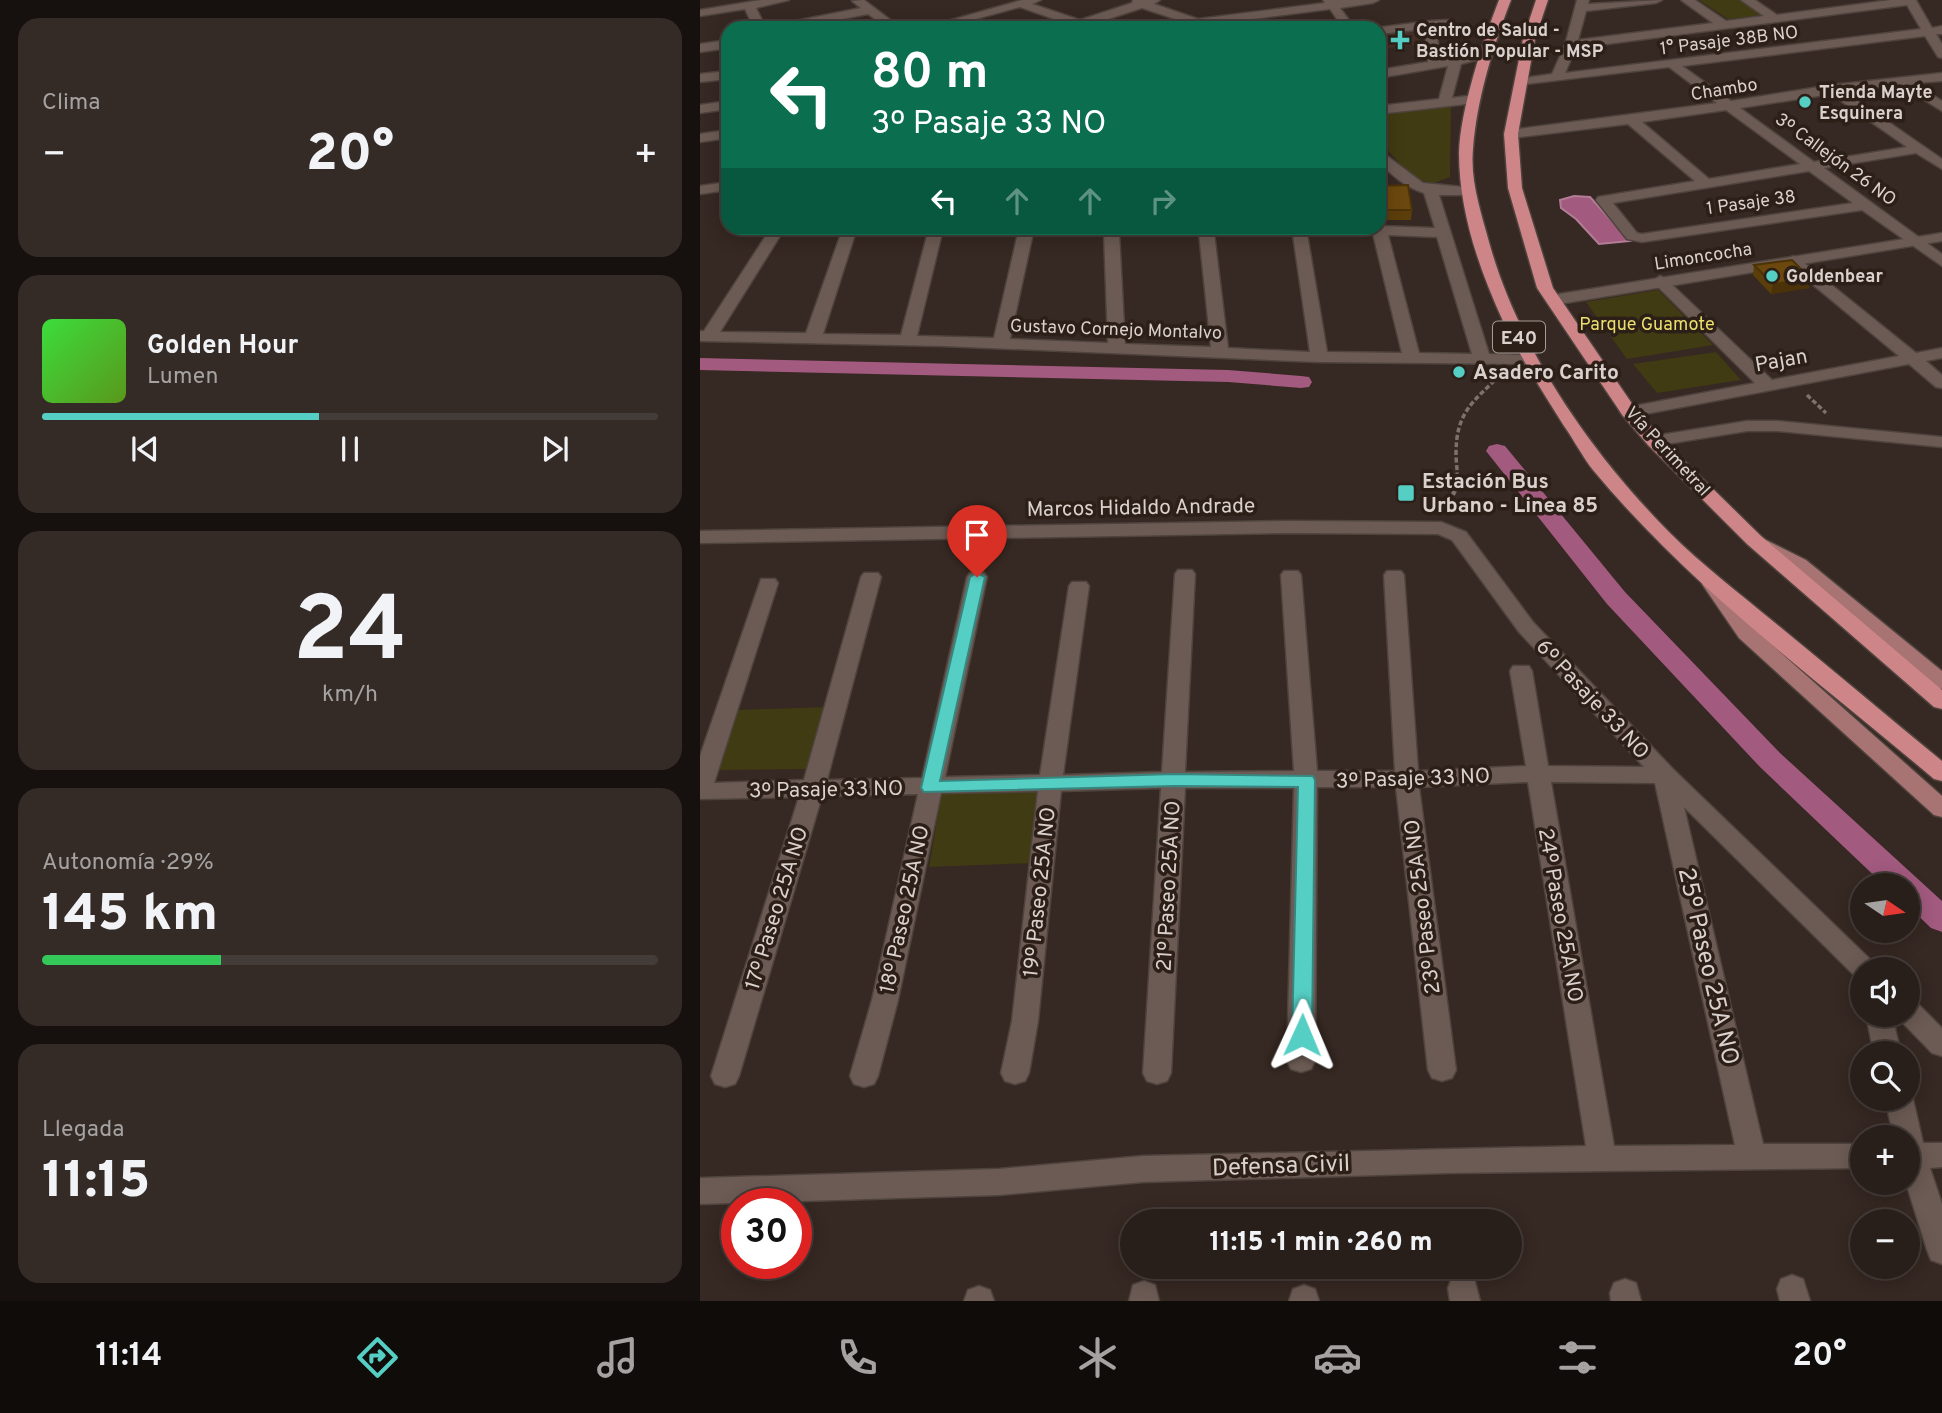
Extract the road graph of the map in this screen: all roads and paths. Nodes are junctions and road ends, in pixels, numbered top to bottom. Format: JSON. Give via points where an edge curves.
{"nodes":[{"id":1,"x":782,"y":0,"type":"edge"},
{"id":2,"x":857,"y":0,"type":"edge"},
{"id":3,"x":996,"y":0,"type":"edge"},
{"id":4,"x":1035,"y":0,"type":"edge"},
{"id":5,"x":1245,"y":0,"type":"edge"},
{"id":6,"x":1373,"y":0,"type":"edge"},
{"id":7,"x":1505,"y":0,"type":"edge"},
{"id":8,"x":1542,"y":0,"type":"edge"},
{"id":9,"x":1656,"y":0,"type":"edge"},
{"id":10,"x":1688,"y":0,"type":"edge"},
{"id":11,"x":1747,"y":0,"type":"edge"},
{"id":12,"x":1910,"y":0,"type":"edge"},
{"id":13,"x":1143,"y":1,"type":"edge"},
{"id":14,"x":1331,"y":3,"type":"edge"},
{"id":15,"x":1583,"y":4,"type":"edge"},
{"id":16,"x":1017,"y":5,"type":"junction"},
{"id":17,"x":749,"y":6,"type":"junction"},
{"id":18,"x":869,"y":10,"type":"junction"},
{"id":19,"x":700,"y":13,"type":"edge"},
{"id":20,"x":1256,"y":15,"type":"junction"},
{"id":21,"x":1773,"y":17,"type":"junction"},
{"id":22,"x":756,"y":21,"type":"edge"},
{"id":23,"x":815,"y":21,"type":"edge"},
{"id":24,"x":885,"y":21,"type":"edge"},
{"id":25,"x":956,"y":21,"type":"edge"},
{"id":26,"x":1063,"y":21,"type":"edge"},
{"id":27,"x":1095,"y":21,"type":"edge"},
{"id":28,"x":1198,"y":21,"type":"edge"},
{"id":29,"x":1209,"y":21,"type":"edge"},
{"id":30,"x":1344,"y":21,"type":"edge"},
{"id":31,"x":1448,"y":23,"type":"dead end"},
{"id":32,"x":1430,"y":24,"type":"junction"},
{"id":33,"x":1722,"y":24,"type":"junction"},
{"id":34,"x":1386,"y":29,"type":"edge"},
{"id":35,"x":1942,"y":30,"type":"edge"},
{"id":36,"x":1927,"y":32,"type":"junction"},
{"id":37,"x":721,"y":45,"type":"edge"},
{"id":38,"x":1571,"y":45,"type":"junction"},
{"id":39,"x":700,"y":48,"type":"edge"},
{"id":40,"x":1942,"y":54,"type":"edge"},
{"id":41,"x":1486,"y":56,"type":"junction"},
{"id":42,"x":1457,"y":61,"type":"junction"},
{"id":43,"x":1434,"y":65,"type":"junction"},
{"id":44,"x":1673,"y":65,"type":"junction"},
{"id":45,"x":1386,"y":73,"type":"edge"},
{"id":46,"x":721,"y":76,"type":"edge"},
{"id":47,"x":1942,"y":77,"type":"edge"},
{"id":48,"x":700,"y":78,"type":"edge"},
{"id":49,"x":1557,"y":78,"type":"junction"},
{"id":50,"x":1901,"y":80,"type":"junction"},
{"id":51,"x":1521,"y":82,"type":"junction"},
{"id":52,"x":1832,"y":89,"type":"junction"},
{"id":53,"x":1475,"y":99,"type":"junction"},
{"id":54,"x":1445,"y":100,"type":"junction"},
{"id":55,"x":721,"y":106,"type":"edge"},
{"id":56,"x":1731,"y":106,"type":"junction"},
{"id":57,"x":1942,"y":107,"type":"edge"},
{"id":58,"x":700,"y":109,"type":"edge"},
{"id":59,"x":1386,"y":109,"type":"edge"},
{"id":60,"x":1631,"y":120,"type":"junction"},
{"id":61,"x":1511,"y":134,"type":"junction"},
{"id":62,"x":721,"y":135,"type":"edge"},
{"id":63,"x":700,"y":138,"type":"edge"},
{"id":64,"x":1917,"y":149,"type":"junction"},
{"id":65,"x":1386,"y":162,"type":"edge"},
{"id":66,"x":1942,"y":165,"type":"edge"},
{"id":67,"x":1812,"y":166,"type":"junction"},
{"id":68,"x":1706,"y":183,"type":"junction"},
{"id":69,"x":721,"y":187,"type":"edge"},
{"id":70,"x":700,"y":190,"type":"edge"},
{"id":71,"x":1468,"y":191,"type":"junction"},
{"id":72,"x":1431,"y":192,"type":"junction"},
{"id":73,"x":1866,"y":205,"type":"junction"},
{"id":74,"x":1386,"y":230,"type":"edge"},
{"id":75,"x":1444,"y":233,"type":"junction"},
{"id":76,"x":773,"y":235,"type":"edge"},
{"id":77,"x":848,"y":235,"type":"edge"},
{"id":78,"x":934,"y":235,"type":"edge"},
{"id":79,"x":1025,"y":235,"type":"edge"},
{"id":80,"x":1111,"y":235,"type":"edge"},
{"id":81,"x":1207,"y":235,"type":"edge"},
{"id":82,"x":1300,"y":235,"type":"edge"},
{"id":83,"x":1380,"y":235,"type":"edge"},
{"id":84,"x":1942,"y":237,"type":"edge"},
{"id":85,"x":1917,"y":241,"type":"junction"},
{"id":86,"x":1793,"y":261,"type":"junction"},
{"id":87,"x":1942,"y":261,"type":"edge"},
{"id":88,"x":1660,"y":281,"type":"junction"},
{"id":89,"x":1553,"y":300,"type":"junction"},
{"id":90,"x":704,"y":336,"type":"edge"},
{"id":91,"x":813,"y":338,"type":"junction"},
{"id":92,"x":908,"y":340,"type":"junction"},
{"id":93,"x":1001,"y":344,"type":"junction"},
{"id":94,"x":1116,"y":350,"type":"junction"},
{"id":95,"x":1220,"y":352,"type":"junction"},
{"id":96,"x":1942,"y":353,"type":"edge"},
{"id":97,"x":1319,"y":357,"type":"junction"},
{"id":98,"x":1412,"y":358,"type":"junction"},
{"id":99,"x":1913,"y":358,"type":"junction"},
{"id":100,"x":1482,"y":359,"type":"junction"},
{"id":101,"x":1508,"y":360,"type":"junction"},
{"id":102,"x":1530,"y":360,"type":"junction"},
{"id":103,"x":1792,"y":382,"type":"junction"},
{"id":104,"x":1942,"y":383,"type":"edge"},
{"id":105,"x":1768,"y":386,"type":"junction"},
{"id":106,"x":1629,"y":412,"type":"junction"},
{"id":107,"x":1832,"y":418,"type":"dead end"},
{"id":108,"x":1654,"y":441,"type":"junction"},
{"id":109,"x":1942,"y":442,"type":"edge"},
{"id":110,"x":1441,"y":528,"type":"junction"},
{"id":111,"x":700,"y":537,"type":"edge"},
{"id":112,"x":1754,"y":540,"type":"junction"},
{"id":113,"x":1185,"y":574,"type":"dead end"},
{"id":114,"x":1291,"y":575,"type":"dead end"},
{"id":115,"x":1394,"y":575,"type":"dead end"},
{"id":116,"x":871,"y":577,"type":"dead end"},
{"id":117,"x":977,"y":577,"type":"dead end"},
{"id":118,"x":1709,"y":579,"type":"junction"},
{"id":119,"x":768,"y":583,"type":"dead end"},
{"id":120,"x":1079,"y":586,"type":"dead end"},
{"id":121,"x":1521,"y":671,"type":"dead end"},
{"id":122,"x":1942,"y":682,"type":"edge"},
{"id":123,"x":1942,"y":702,"type":"edge"},
{"id":124,"x":1942,"y":773,"type":"edge"},
{"id":125,"x":1538,"y":774,"type":"junction"},
{"id":126,"x":1665,"y":775,"type":"junction"},
{"id":127,"x":1407,"y":779,"type":"junction"},
{"id":128,"x":1174,"y":780,"type":"junction"},
{"id":129,"x":1306,"y":780,"type":"junction"},
{"id":130,"x":1050,"y":784,"type":"junction"},
{"id":131,"x":930,"y":788,"type":"junction"},
{"id":132,"x":813,"y":789,"type":"junction"},
{"id":133,"x":700,"y":791,"type":"edge"},
{"id":134,"x":1942,"y":809,"type":"edge"},
{"id":135,"x":1852,"y":957,"type":"edge"},
{"id":136,"x":1920,"y":1023,"type":"edge"},
{"id":137,"x":1942,"y":1045,"type":"edge"},
{"id":138,"x":1301,"y":1061,"type":"dead end"},
{"id":139,"x":1442,"y":1070,"type":"dead end"},
{"id":140,"x":1015,"y":1073,"type":"dead end"},
{"id":141,"x":1157,"y":1073,"type":"dead end"},
{"id":142,"x":725,"y":1076,"type":"dead end"},
{"id":143,"x":864,"y":1076,"type":"dead end"},
{"id":144,"x":1942,"y":1155,"type":"edge"},
{"id":145,"x":1920,"y":1156,"type":"edge"},
{"id":146,"x":1850,"y":1157,"type":"edge"},
{"id":147,"x":1602,"y":1158,"type":"junction"},
{"id":148,"x":1752,"y":1158,"type":"junction"},
{"id":149,"x":1920,"y":1185,"type":"edge"},
{"id":150,"x":700,"y":1191,"type":"edge"},
{"id":151,"x":1942,"y":1250,"type":"edge"}],
"edges":[{"from":1,"to":17,"type":"street"},
{"from":2,"to":18,"type":"street"},
{"from":3,"to":16,"type":"street"},
{"from":4,"to":16,"type":"street"},
{"from":5,"to":20,"type":"street"},
{"from":6,"to":14,"type":"street"},
{"from":7,"to":41,"type":"highway","number":"E40"},
{"from":8,"to":51,"type":"highway","name":"Vía Perimetral","number":"E40"},
{"from":9,"to":15,"type":"street"},
{"from":10,"to":33,"type":"street"},
{"from":11,"to":21,"type":"street"},
{"from":12,"to":21,"type":"street"},
{"from":12,"to":36,"type":"street"},
{"from":13,"to":27,"type":"street"},
{"from":13,"to":28,"type":"street"},
{"from":14,"to":20,"type":"street"},
{"from":14,"to":30,"type":"street"},
{"from":15,"to":38,"type":"street"},
{"from":16,"to":25,"type":"street"},
{"from":16,"to":26,"type":"street"},
{"from":17,"to":19,"type":"street"},
{"from":17,"to":22,"type":"street"},
{"from":18,"to":23,"type":"street"},
{"from":18,"to":24,"type":"street"},
{"from":20,"to":29,"type":"street"},
{"from":21,"to":33,"type":"street"},
{"from":31,"to":32,"type":"street"},
{"from":32,"to":34,"type":"street"},
{"from":32,"to":43,"type":"street"},
{"from":33,"to":38,"type":"street"},
{"from":35,"to":36,"type":"street","name":"1° Pasaje 38B NO"},
{"from":36,"to":40,"type":"street"},
{"from":36,"to":44,"type":"street","name":"1° Pasaje 38B NO"},
{"from":37,"to":39,"type":"street"},
{"from":38,"to":49,"type":"street"},
{"from":41,"to":42,"type":"street"},
{"from":41,"to":53,"type":"highway","number":"E40"},
{"from":42,"to":43,"type":"street"},
{"from":42,"to":54,"type":"street"},
{"from":43,"to":45,"type":"street"},
{"from":44,"to":49,"type":"street","name":"1° Pasaje 38B NO"},
{"from":44,"to":56,"type":"street","name":"3º Callejón 26 NO"},
{"from":46,"to":48,"type":"street"},
{"from":47,"to":50,"type":"street","name":"Chambo"},
{"from":49,"to":51,"type":"street","name":"1° Pasaje 38B NO"},
{"from":50,"to":52,"type":"street","name":"Chambo"},
{"from":50,"to":57,"type":"street"},
{"from":51,"to":61,"type":"highway","name":"Vía Perimetral","number":"E40"},
{"from":52,"to":56,"type":"street","name":"Chambo"},
{"from":52,"to":64,"type":"street"},
{"from":53,"to":54,"type":"street"},
{"from":53,"to":71,"type":"highway","number":"E40","via":[[1466,150]]},
{"from":54,"to":59,"type":"street"},
{"from":55,"to":58,"type":"street"},
{"from":56,"to":60,"type":"street","name":"Chambo"},
{"from":56,"to":67,"type":"street","name":"3º Callejón 26 NO"},
{"from":60,"to":61,"type":"street","name":"Chambo"},
{"from":60,"to":68,"type":"street"},
{"from":61,"to":89,"type":"highway","name":"Vía Perimetral","number":"E40","via":[[1515,188],[1545,288]]},
{"from":62,"to":63,"type":"street"},
{"from":64,"to":66,"type":"street"},
{"from":64,"to":67,"type":"street"},
{"from":65,"to":72,"type":"street","via":[[1402,179]]},
{"from":67,"to":68,"type":"street"},
{"from":67,"to":73,"type":"street","name":"3º Callejón 26 NO"},
{"from":68,"to":73,"type":"street","name":"1 Pasaje 38","via":[[1603,202],[1632,236],[1642,238]]},
{"from":69,"to":70,"type":"street"},
{"from":71,"to":72,"type":"street"},
{"from":71,"to":102,"type":"highway","number":"E40","via":[[1492,280]]},
{"from":72,"to":75,"type":"street"},
{"from":73,"to":85,"type":"street","name":"3º Callejón 26 NO"},
{"from":74,"to":75,"type":"street"},
{"from":75,"to":100,"type":"street"},
{"from":76,"to":90,"type":"street"},
{"from":77,"to":91,"type":"street"},
{"from":78,"to":92,"type":"street"},
{"from":79,"to":93,"type":"street"},
{"from":80,"to":94,"type":"street"},
{"from":81,"to":95,"type":"street"},
{"from":82,"to":97,"type":"street"},
{"from":83,"to":98,"type":"street"},
{"from":84,"to":85,"type":"street","name":"Limoncocha"},
{"from":85,"to":86,"type":"street","name":"Limoncocha"},
{"from":85,"to":87,"type":"street","name":"3º Callejón 26 NO"},
{"from":86,"to":88,"type":"street","name":"Limoncocha"},
{"from":86,"to":99,"type":"street"},
{"from":88,"to":89,"type":"street","name":"Limoncocha"},
{"from":88,"to":105,"type":"street"},
{"from":89,"to":106,"type":"highway","name":"Vía Perimetral","number":"E40"},
{"from":90,"to":91,"type":"street","name":"Gustavo Cornejo Montalvo"},
{"from":91,"to":92,"type":"street","name":"Gustavo Cornejo Montalvo"},
{"from":92,"to":93,"type":"street","name":"Gustavo Cornejo Montalvo"},
{"from":93,"to":94,"type":"street","name":"Gustavo Cornejo Montalvo"},
{"from":94,"to":95,"type":"street","name":"Gustavo Cornejo Montalvo"},
{"from":95,"to":97,"type":"street","name":"Gustavo Cornejo Montalvo"},
{"from":96,"to":99,"type":"street","name":"Pajan"},
{"from":97,"to":98,"type":"street","name":"Gustavo Cornejo Montalvo"},
{"from":98,"to":100,"type":"street","name":"Gustavo Cornejo Montalvo"},
{"from":99,"to":103,"type":"street","name":"Pajan"},
{"from":99,"to":104,"type":"street"},
{"from":100,"to":101,"type":"street","name":"Gustavo Cornejo Montalvo"},
{"from":101,"to":102,"type":"street","name":"Gustavo Cornejo Montalvo"},
{"from":101,"to":110,"type":"path","via":[[1503,373],[1462,413],[1456,451],[1458,484]]},
{"from":102,"to":118,"type":"highway","number":"E40","via":[[1598,464],[1663,537]]},
{"from":103,"to":105,"type":"street","name":"Pajan"},
{"from":103,"to":107,"type":"path"},
{"from":105,"to":106,"type":"street","name":"Pajan"},
{"from":106,"to":108,"type":"highway","name":"Vía Perimetral","number":"E40"},
{"from":108,"to":109,"type":"street","via":[[1746,426],[1777,426]]},
{"from":108,"to":112,"type":"highway","name":"Vía Perimetral","number":"E40"},
{"from":110,"to":111,"type":"street","name":"Marcos Hidaldo Andrade"},
{"from":110,"to":126,"type":"street","name":"6º Pasaje 33 NO","via":[[1459,536],[1526,627]]},
{"from":112,"to":122,"type":"main road","name":"Vía Perimetral","number":"E40","via":[[1799,565]]},
{"from":112,"to":123,"type":"highway","name":"Vía Perimetral"},
{"from":113,"to":128,"type":"street","name":"21º Paseo 25A NO"},
{"from":114,"to":129,"type":"street"},
{"from":115,"to":127,"type":"street","name":"23º Paseo 25A NO"},
{"from":116,"to":132,"type":"street","name":"17º Paseo 25A NO"},
{"from":117,"to":131,"type":"street","name":"18º Paseo 25A NO"},
{"from":118,"to":124,"type":"highway"},
{"from":118,"to":134,"type":"main road","number":"E40","via":[[1746,633]]},
{"from":119,"to":133,"type":"street"},
{"from":120,"to":130,"type":"street","name":"19º Paseo 25A NO"},
{"from":121,"to":125,"type":"street","name":"24º Paseo 25A NO"},
{"from":125,"to":126,"type":"street","name":"3º Pasaje 33 NO"},
{"from":125,"to":127,"type":"street","name":"3º Pasaje 33 NO"},
{"from":125,"to":147,"type":"street","name":"24º Paseo 25A NO"},
{"from":126,"to":135,"type":"street","name":"6º Pasaje 33 NO"},
{"from":126,"to":148,"type":"street","name":"25º Paseo 25A NO"},
{"from":127,"to":129,"type":"street","name":"3º Pasaje 33 NO"},
{"from":127,"to":139,"type":"street","name":"23º Paseo 25A NO"},
{"from":128,"to":129,"type":"street","name":"3º Pasaje 33 NO"},
{"from":128,"to":130,"type":"street","name":"3º Pasaje 33 NO"},
{"from":128,"to":141,"type":"street","name":"21º Paseo 25A NO"},
{"from":129,"to":138,"type":"street"},
{"from":130,"to":131,"type":"street","name":"3º Pasaje 33 NO"},
{"from":130,"to":140,"type":"street","name":"19º Paseo 25A NO","via":[[1025,1020]]},
{"from":131,"to":132,"type":"street","name":"3º Pasaje 33 NO"},
{"from":131,"to":143,"type":"street","name":"18º Paseo 25A NO"},
{"from":132,"to":133,"type":"street","name":"3º Pasaje 33 NO"},
{"from":132,"to":142,"type":"street","name":"17º Paseo 25A NO"},
{"from":136,"to":137,"type":"street"},
{"from":144,"to":145,"type":"street"},
{"from":146,"to":148,"type":"street","name":"Defensa Civil"},
{"from":147,"to":148,"type":"street","name":"Defensa Civil"},
{"from":147,"to":150,"type":"street","name":"Defensa Civil","via":[[1143,1168],[999,1182]]},
{"from":149,"to":151,"type":"street"}]}
